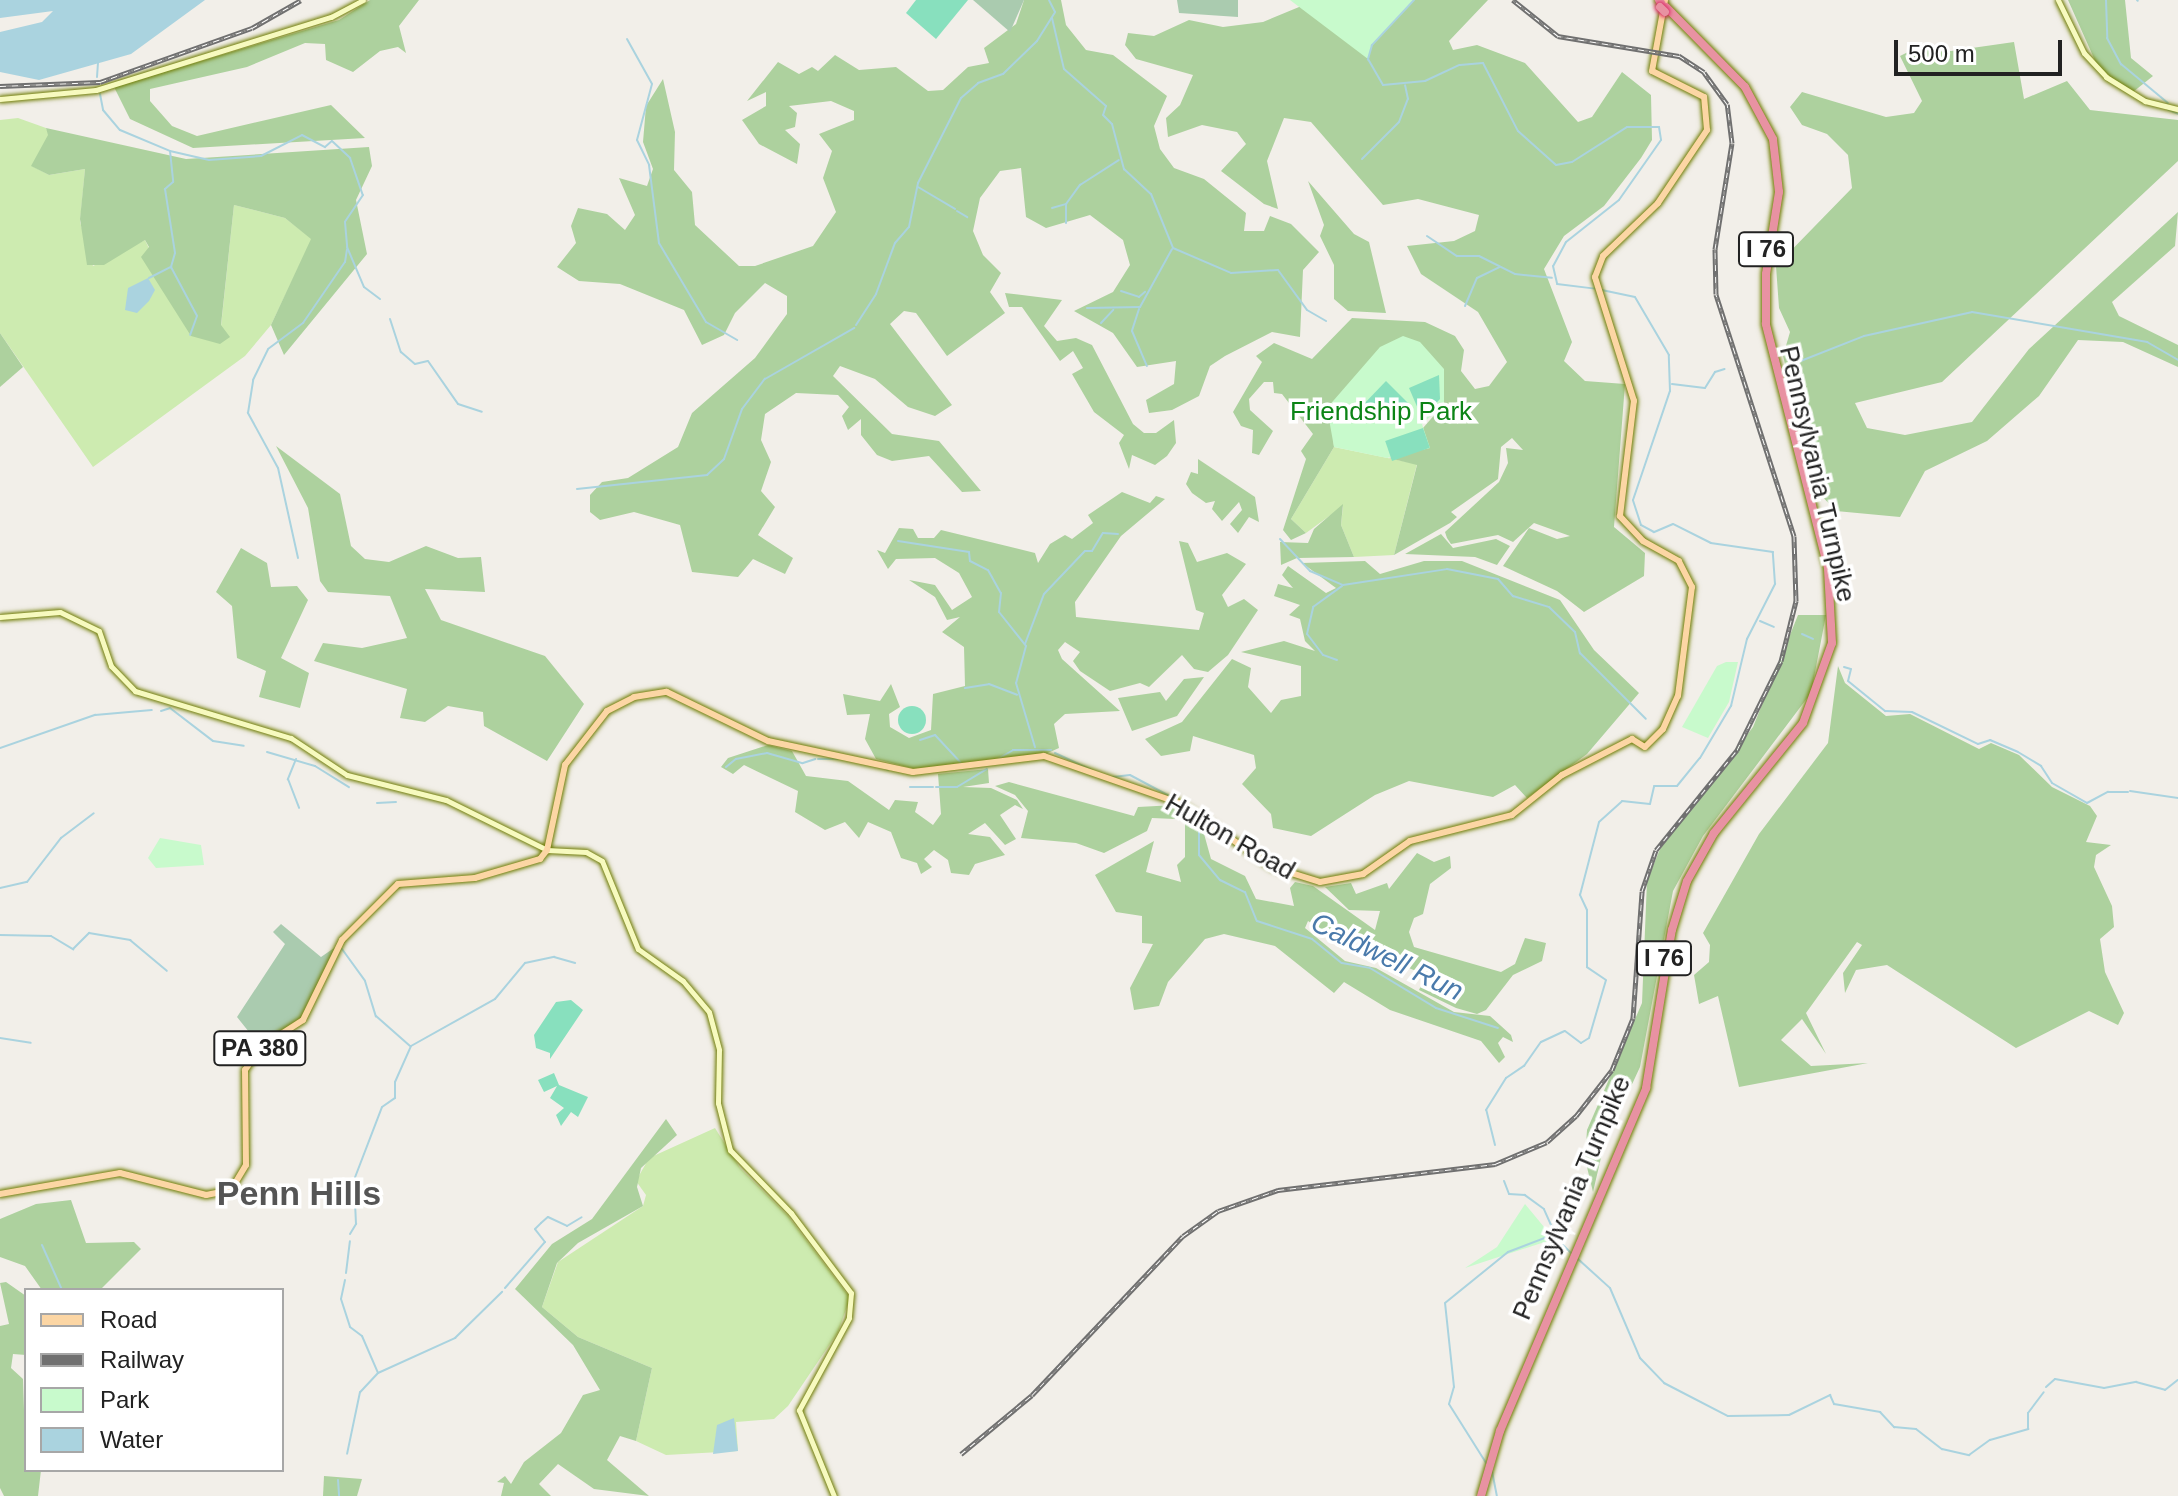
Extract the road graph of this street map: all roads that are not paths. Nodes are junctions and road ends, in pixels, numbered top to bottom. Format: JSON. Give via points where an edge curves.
{"nodes":[{"id":1,"x":363,"y":0,"type":"edge"},
{"id":2,"x":2058,"y":0,"type":"edge"},
{"id":3,"x":1661,"y":4,"type":"edge"},
{"id":4,"x":0,"y":99,"type":"edge"},
{"id":5,"x":2178,"y":109,"type":"edge"},
{"id":6,"x":0,"y":617,"type":"edge"},
{"id":7,"x":547,"y":850,"type":"junction"},
{"id":8,"x":0,"y":1194,"type":"edge"},
{"id":9,"x":834,"y":1496,"type":"edge"},
{"id":10,"x":1479,"y":1496,"type":"edge"}],
"edges":[{"from":1,"to":4,"type":"main road","via":[[331,17],[96,90]]},
{"from":2,"to":5,"type":"main road","via":[[2084,53],[2106,77],[2145,101]]},
{"from":3,"to":7,"type":"main road","name":"Hulton Road","via":[[1652,71],[1704,97],[1707,130],[1658,203],[1603,256],[1596,284],[1634,401],[1620,516],[1643,541],[1679,561],[1692,587],[1678,696],[1663,729],[1645,747],[1633,738],[1574,768],[1512,815],[1410,841],[1363,874],[1315,881],[1272,867],[1179,803],[1044,756],[982,768],[907,771],[768,741],[660,691],[615,704],[575,748],[557,786]]},
{"from":3,"to":10,"type":"highway","name":"Pennsylvania Turnpike","number":"I 76","via":[[1743,90],[1768,136],[1775,187],[1761,280],[1763,327],[1827,570],[1833,632],[1822,685],[1797,732],[1714,833],[1687,881],[1670,939],[1650,1075],[1500,1431]]},
{"from":6,"to":7,"type":"main road","via":[[60,612],[99,631],[116,676],[135,691],[295,739],[347,775],[446,800]]},
{"from":7,"to":8,"type":"main road","number":"PA 380","via":[[520,868],[403,883],[380,897],[335,950],[303,1020],[261,1047],[245,1070],[246,1165],[231,1190],[206,1195],[120,1173]]},
{"from":7,"to":9,"type":"main road","via":[[586,852],[602,861],[638,949],[703,1002],[718,1044],[717,1096],[727,1144],[849,1288],[851,1314],[799,1410]]}]}
